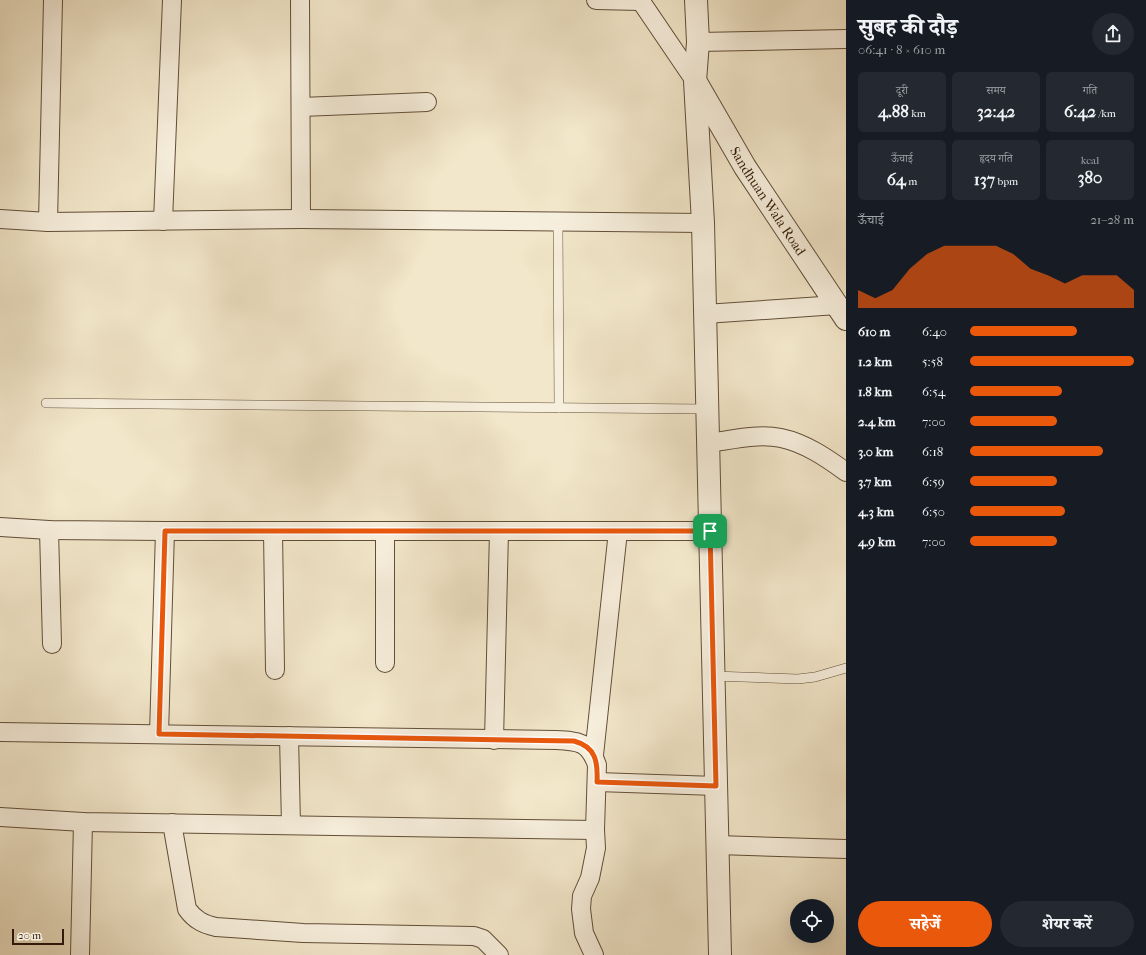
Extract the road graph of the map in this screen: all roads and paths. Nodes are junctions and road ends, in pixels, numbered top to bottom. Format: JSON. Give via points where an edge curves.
{"nodes":[{"id":1,"x":53,"y":0,"type":"edge"},
{"id":2,"x":172,"y":0,"type":"edge"},
{"id":3,"x":300,"y":0,"type":"edge"},
{"id":4,"x":596,"y":0,"type":"edge"},
{"id":5,"x":640,"y":0,"type":"edge"},
{"id":6,"x":696,"y":0,"type":"edge"},
{"id":7,"x":846,"y":39,"type":"edge"},
{"id":8,"x":698,"y":42,"type":"junction"},
{"id":9,"x":695,"y":81,"type":"junction"},
{"id":10,"x":427,"y":102,"type":"dead end"},
{"id":11,"x":301,"y":107,"type":"junction"},
{"id":12,"x":0,"y":219,"type":"edge"},
{"id":13,"x":301,"y":220,"type":"junction"},
{"id":14,"x":163,"y":221,"type":"junction"},
{"id":15,"x":48,"y":222,"type":"junction"},
{"id":16,"x":558,"y":222,"type":"junction"},
{"id":17,"x":703,"y":223,"type":"junction"},
{"id":18,"x":841,"y":312,"type":"edge"},
{"id":19,"x":705,"y":314,"type":"junction"},
{"id":20,"x":46,"y":403,"type":"dead end"},
{"id":21,"x":559,"y":408,"type":"junction"},
{"id":22,"x":707,"y":409,"type":"junction"},
{"id":23,"x":708,"y":444,"type":"junction"},
{"id":24,"x":846,"y":472,"type":"edge"},
{"id":25,"x":0,"y":528,"type":"edge"},
{"id":26,"x":49,"y":530,"type":"junction"},
{"id":27,"x":165,"y":531,"type":"junction"},
{"id":28,"x":273,"y":531,"type":"junction"},
{"id":29,"x":385,"y":531,"type":"junction"},
{"id":30,"x":499,"y":531,"type":"junction"},
{"id":31,"x":618,"y":531,"type":"junction"},
{"id":32,"x":710,"y":531,"type":"junction"},
{"id":33,"x":52,"y":644,"type":"dead end"},
{"id":34,"x":385,"y":663,"type":"dead end"},
{"id":35,"x":846,"y":668,"type":"edge"},
{"id":36,"x":275,"y":670,"type":"dead end"},
{"id":37,"x":713,"y":676,"type":"junction"},
{"id":38,"x":0,"y":732,"type":"edge"},
{"id":39,"x":159,"y":734,"type":"junction"},
{"id":40,"x":289,"y":736,"type":"junction"},
{"id":41,"x":494,"y":740,"type":"junction"},
{"id":42,"x":594,"y":755,"type":"junction"},
{"id":43,"x":597,"y":782,"type":"junction"},
{"id":44,"x":716,"y":786,"type":"junction"},
{"id":45,"x":0,"y":817,"type":"edge"},
{"id":46,"x":83,"y":822,"type":"junction"},
{"id":47,"x":172,"y":823,"type":"junction"},
{"id":48,"x":291,"y":825,"type":"junction"},
{"id":49,"x":595,"y":830,"type":"junction"},
{"id":50,"x":717,"y":845,"type":"junction"},
{"id":51,"x":846,"y":849,"type":"edge"},
{"id":52,"x":80,"y":955,"type":"edge"},
{"id":53,"x":499,"y":955,"type":"edge"},
{"id":54,"x":594,"y":955,"type":"edge"},
{"id":55,"x":720,"y":955,"type":"edge"}],
"edges":[{"from":1,"to":15,"type":"street"},
{"from":2,"to":14,"type":"street"},
{"from":3,"to":11,"type":"street"},
{"from":4,"to":5,"type":"street"},
{"from":5,"to":9,"type":"street"},
{"from":6,"to":8,"type":"street"},
{"from":7,"to":8,"type":"street"},
{"from":8,"to":9,"type":"street"},
{"from":9,"to":17,"type":"street"},
{"from":9,"to":18,"type":"street","name":"Sandhuan Wala Road","via":[[745,167]]},
{"from":10,"to":11,"type":"street"},
{"from":11,"to":13,"type":"street"},
{"from":12,"to":15,"type":"street"},
{"from":13,"to":14,"type":"street"},
{"from":13,"to":16,"type":"street"},
{"from":14,"to":15,"type":"street"},
{"from":16,"to":17,"type":"street"},
{"from":16,"to":21,"type":"lane"},
{"from":17,"to":19,"type":"street"},
{"from":18,"to":19,"type":"street"},
{"from":19,"to":22,"type":"street"},
{"from":20,"to":21,"type":"lane"},
{"from":21,"to":22,"type":"lane"},
{"from":22,"to":23,"type":"street"},
{"from":23,"to":24,"type":"street","via":[[755,437],[781,438],[808,447]]},
{"from":23,"to":32,"type":"street"},
{"from":25,"to":26,"type":"street"},
{"from":26,"to":27,"type":"street"},
{"from":26,"to":33,"type":"street"},
{"from":27,"to":28,"type":"street"},
{"from":27,"to":39,"type":"street"},
{"from":28,"to":29,"type":"street"},
{"from":28,"to":36,"type":"street"},
{"from":29,"to":30,"type":"street"},
{"from":29,"to":34,"type":"street"},
{"from":30,"to":31,"type":"street"},
{"from":30,"to":41,"type":"street"},
{"from":31,"to":32,"type":"street"},
{"from":31,"to":42,"type":"street"},
{"from":32,"to":37,"type":"street"},
{"from":35,"to":37,"type":"lane","via":[[798,679]]},
{"from":37,"to":44,"type":"street"},
{"from":38,"to":39,"type":"street"},
{"from":39,"to":40,"type":"street"},
{"from":40,"to":41,"type":"street"},
{"from":40,"to":48,"type":"street"},
{"from":41,"to":42,"type":"street","via":[[574,741],[581,743]]},
{"from":42,"to":43,"type":"street"},
{"from":43,"to":44,"type":"street"},
{"from":43,"to":49,"type":"street"},
{"from":44,"to":50,"type":"street"},
{"from":45,"to":46,"type":"street"},
{"from":46,"to":47,"type":"street"},
{"from":46,"to":52,"type":"street"},
{"from":47,"to":48,"type":"street"},
{"from":47,"to":53,"type":"street","via":[[187,909],[192,917],[203,924],[303,933],[474,936],[491,945]]},
{"from":48,"to":49,"type":"street"},
{"from":49,"to":54,"type":"street","via":[[594,864],[582,896],[584,934]]},
{"from":50,"to":51,"type":"street"},
{"from":50,"to":55,"type":"street"}]}
